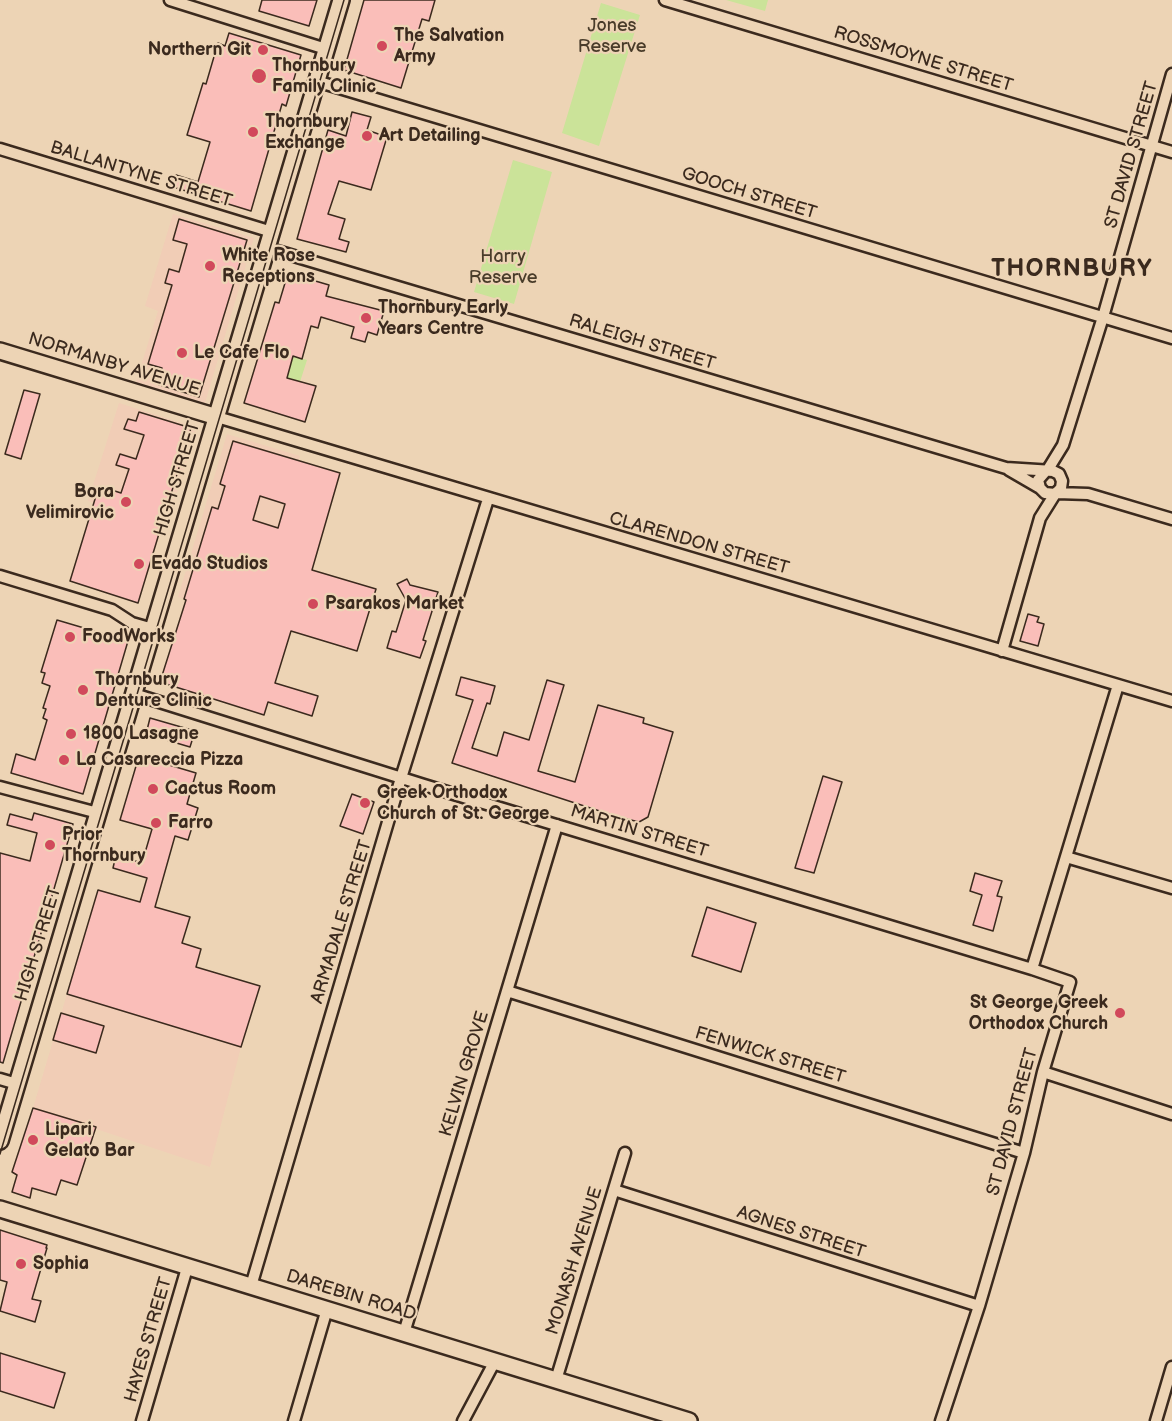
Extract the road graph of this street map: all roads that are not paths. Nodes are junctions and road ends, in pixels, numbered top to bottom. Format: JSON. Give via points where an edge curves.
{"nodes":[{"id":1,"x":170,"y":0,"type":"edge"},
{"id":2,"x":340,"y":0,"type":"edge"},
{"id":3,"x":665,"y":0,"type":"edge"},
{"id":4,"x":326,"y":49,"type":"junction"},
{"id":5,"x":1172,"y":74,"type":"edge"},
{"id":6,"x":316,"y":81,"type":"junction"},
{"id":7,"x":1151,"y":145,"type":"junction"},
{"id":8,"x":0,"y":149,"type":"edge"},
{"id":9,"x":1172,"y":152,"type":"edge"},
{"id":10,"x":272,"y":232,"type":"junction"},
{"id":11,"x":267,"y":248,"type":"junction"},
{"id":12,"x":1103,"y":317,"type":"junction"},
{"id":13,"x":1172,"y":338,"type":"edge"},
{"id":14,"x":0,"y":351,"type":"edge"},
{"id":15,"x":217,"y":417,"type":"junction"},
{"id":16,"x":1061,"y":451,"type":"junction"},
{"id":17,"x":1006,"y":468,"type":"junction"},
{"id":18,"x":1046,"y":471,"type":"junction"},
{"id":19,"x":1061,"y":477,"type":"junction"},
{"id":20,"x":1040,"y":489,"type":"junction"},
{"id":21,"x":1056,"y":493,"type":"junction"},
{"id":22,"x":1088,"y":494,"type":"junction"},
{"id":23,"x":488,"y":499,"type":"junction"},
{"id":24,"x":1043,"y":511,"type":"junction"},
{"id":25,"x":1172,"y":519,"type":"edge"},
{"id":26,"x":0,"y":576,"type":"edge"},
{"id":27,"x":153,"y":629,"type":"junction"},
{"id":28,"x":1002,"y":651,"type":"junction"},
{"id":29,"x":1118,"y":685,"type":"junction"},
{"id":30,"x":134,"y":694,"type":"junction"},
{"id":31,"x":1172,"y":701,"type":"edge"},
{"id":32,"x":401,"y":778,"type":"junction"},
{"id":33,"x":0,"y":787,"type":"edge"},
{"id":34,"x":98,"y":813,"type":"junction"},
{"id":35,"x":556,"y":825,"type":"junction"},
{"id":36,"x":1066,"y":857,"type":"junction"},
{"id":37,"x":1172,"y":888,"type":"edge"},
{"id":38,"x":1032,"y":969,"type":"junction"},
{"id":39,"x":507,"y":991,"type":"junction"},
{"id":40,"x":1043,"y":1072,"type":"junction"},
{"id":41,"x":0,"y":1079,"type":"edge"},
{"id":42,"x":17,"y":1084,"type":"junction"},
{"id":43,"x":1172,"y":1114,"type":"edge"},
{"id":44,"x":0,"y":1141,"type":"edge"},
{"id":45,"x":625,"y":1153,"type":"dead end"},
{"id":46,"x":1024,"y":1153,"type":"junction"},
{"id":47,"x":614,"y":1190,"type":"junction"},
{"id":48,"x":0,"y":1209,"type":"edge"},
{"id":49,"x":187,"y":1268,"type":"junction"},
{"id":50,"x":251,"y":1286,"type":"junction"},
{"id":51,"x":979,"y":1306,"type":"junction"},
{"id":52,"x":327,"y":1310,"type":"junction"},
{"id":53,"x":404,"y":1333,"type":"junction"},
{"id":54,"x":495,"y":1361,"type":"junction"},
{"id":55,"x":1172,"y":1367,"type":"edge"},
{"id":56,"x":556,"y":1380,"type":"junction"},
{"id":57,"x":142,"y":1421,"type":"edge"},
{"id":58,"x":294,"y":1421,"type":"edge"},
{"id":59,"x":463,"y":1421,"type":"edge"},
{"id":60,"x":689,"y":1421,"type":"edge"},
{"id":61,"x":941,"y":1421,"type":"edge"},
{"id":62,"x":1155,"y":1421,"type":"edge"}],
"edges":[{"from":1,"to":4,"type":"street"},
{"from":2,"to":4,"type":"main road","name":"HIGH STREET"},
{"from":3,"to":7,"type":"street","name":"ROSSMOYNE STREET"},
{"from":4,"to":6,"type":"main road","name":"HIGH STREET"},
{"from":5,"to":7,"type":"street","name":"ST DAVID STREET"},
{"from":6,"to":10,"type":"main road","name":"HIGH STREET"},
{"from":6,"to":12,"type":"street","name":"GOOCH STREET"},
{"from":7,"to":9,"type":"street","name":"ROSSMOYNE STREET"},
{"from":7,"to":12,"type":"street","name":"ST DAVID STREET"},
{"from":8,"to":10,"type":"street","name":"BALLANTYNE STREET"},
{"from":10,"to":11,"type":"main road","name":"HIGH STREET"},
{"from":11,"to":15,"type":"main road","name":"HIGH STREET"},
{"from":11,"to":17,"type":"street","name":"RALEIGH STREET"},
{"from":12,"to":13,"type":"street","name":"GOOCH STREET"},
{"from":12,"to":16,"type":"street","name":"ST DAVID STREET"},
{"from":14,"to":15,"type":"main road","name":"NORMANBY AVENUE"},
{"from":15,"to":23,"type":"street","name":"CLARENDON STREET"},
{"from":15,"to":27,"type":"main road","name":"HIGH STREET"},
{"from":16,"to":18,"type":"street","name":"ST DAVID STREET"},
{"from":16,"to":19,"type":"street","name":"ST DAVID STREET"},
{"from":17,"to":18,"type":"street","name":"RALEIGH STREET"},
{"from":17,"to":20,"type":"street","name":"RALEIGH STREET"},
{"from":18,"to":19,"type":"street"},
{"from":18,"to":20,"type":"street","via":[[1040,477]]},
{"from":19,"to":21,"type":"street","via":[[1062,484]]},
{"from":19,"to":22,"type":"street"},
{"from":20,"to":21,"type":"street","via":[[1045,494]]},
{"from":20,"to":24,"type":"street"},
{"from":21,"to":22,"type":"street"},
{"from":21,"to":24,"type":"street"},
{"from":22,"to":25,"type":"street"},
{"from":23,"to":28,"type":"street","name":"CLARENDON STREET"},
{"from":23,"to":32,"type":"street","name":"ARMADALE STREET"},
{"from":24,"to":28,"type":"street"},
{"from":26,"to":27,"type":"street","via":[[112,610],[132,623]]},
{"from":27,"to":30,"type":"main road","name":"HIGH STREET"},
{"from":28,"to":29,"type":"street","name":"CLARENDON STREET"},
{"from":29,"to":31,"type":"street","name":"CLARENDON STREET"},
{"from":29,"to":36,"type":"street"},
{"from":30,"to":32,"type":"street","name":"MARTIN STREET"},
{"from":30,"to":34,"type":"main road","name":"HIGH STREET"},
{"from":32,"to":35,"type":"street","name":"MARTIN STREET"},
{"from":32,"to":50,"type":"street","name":"ARMADALE STREET"},
{"from":33,"to":34,"type":"street"},
{"from":34,"to":42,"type":"main road","name":"HIGH STREET"},
{"from":35,"to":38,"type":"street","name":"MARTIN STREET"},
{"from":35,"to":39,"type":"street","name":"KELVIN GROVE"},
{"from":36,"to":37,"type":"street"},
{"from":36,"to":38,"type":"street"},
{"from":38,"to":40,"type":"street","name":"ST DAVID STREET","via":[[1070,982]]},
{"from":39,"to":46,"type":"street","name":"FENWICK STREET"},
{"from":39,"to":53,"type":"street","name":"KELVIN GROVE"},
{"from":40,"to":43,"type":"street"},
{"from":40,"to":46,"type":"street","name":"ST DAVID STREET"},
{"from":41,"to":42,"type":"street"},
{"from":42,"to":44,"type":"main road","name":"HIGH STREET"},
{"from":45,"to":47,"type":"street","name":"MONASH AVENUE"},
{"from":46,"to":51,"type":"street","name":"ST DAVID STREET"},
{"from":47,"to":51,"type":"street","name":"AGNES STREET"},
{"from":47,"to":56,"type":"street","name":"MONASH AVENUE"},
{"from":48,"to":49,"type":"main road","name":"DAREBIN ROAD"},
{"from":49,"to":50,"type":"main road","name":"DAREBIN ROAD"},
{"from":49,"to":57,"type":"street","name":"HAYES STREET"},
{"from":50,"to":52,"type":"main road","name":"DAREBIN ROAD"},
{"from":51,"to":61,"type":"street","name":"ST DAVID STREET"},
{"from":52,"to":53,"type":"main road","name":"DAREBIN ROAD"},
{"from":52,"to":58,"type":"street"},
{"from":53,"to":54,"type":"main road","name":"DAREBIN ROAD"},
{"from":54,"to":56,"type":"main road","name":"DAREBIN ROAD"},
{"from":54,"to":59,"type":"street"},
{"from":55,"to":62,"type":"street"},
{"from":56,"to":60,"type":"main road","name":"DAREBIN ROAD"}]}
